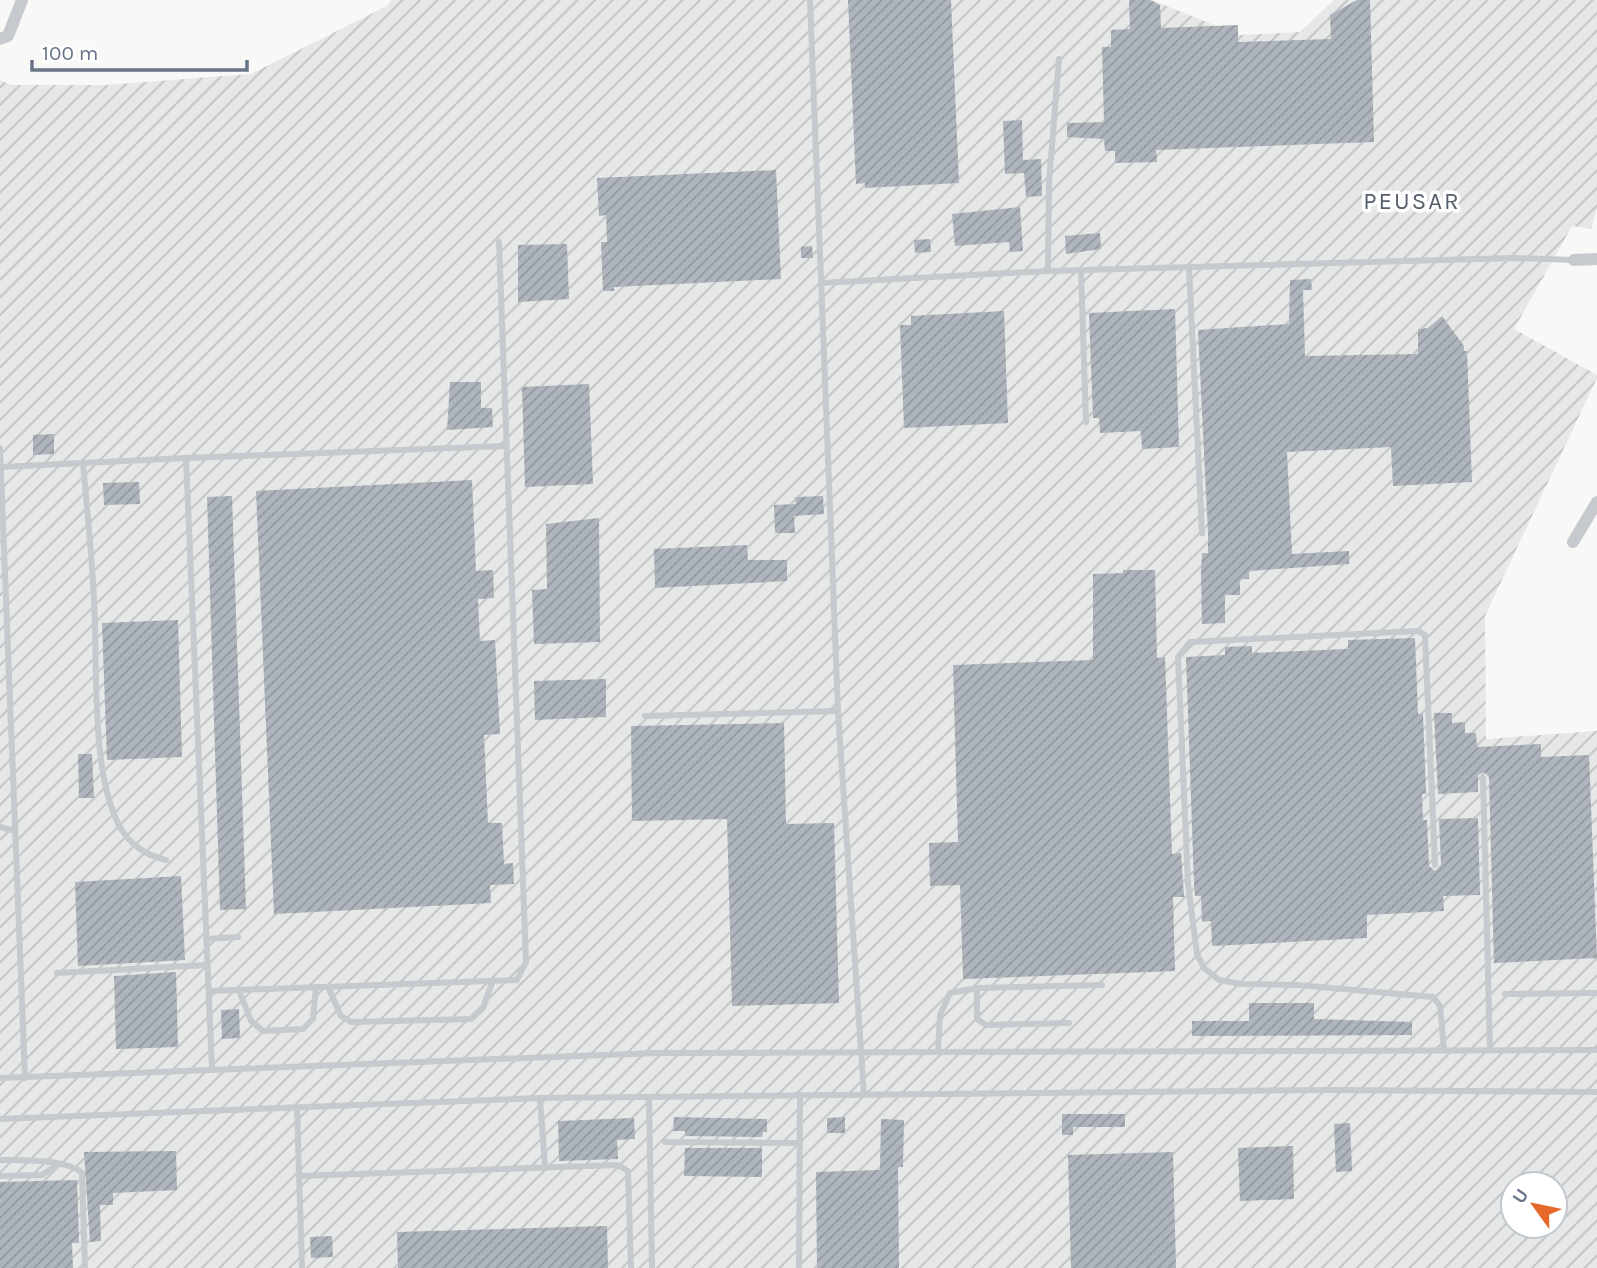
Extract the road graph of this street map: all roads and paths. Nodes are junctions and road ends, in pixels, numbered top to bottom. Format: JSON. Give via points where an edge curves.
{"nodes":[{"id":1,"x":22,"y":0,"type":"edge"},
{"id":2,"x":810,"y":0,"type":"edge"},
{"id":3,"x":0,"y":39,"type":"edge"},
{"id":4,"x":1059,"y":60,"type":"dead end"},
{"id":5,"x":499,"y":242,"type":"dead end"},
{"id":6,"x":1597,"y":259,"type":"edge"},
{"id":7,"x":1574,"y":260,"type":"joint"},
{"id":8,"x":1189,"y":267,"type":"junction"},
{"id":9,"x":1081,"y":270,"type":"junction"},
{"id":10,"x":1048,"y":271,"type":"junction"},
{"id":11,"x":821,"y":284,"type":"junction"},
{"id":12,"x":1086,"y":422,"type":"dead end"},
{"id":13,"x":506,"y":446,"type":"junction"},
{"id":14,"x":0,"y":448,"type":"edge"},
{"id":15,"x":186,"y":458,"type":"junction"},
{"id":16,"x":83,"y":463,"type":"junction"},
{"id":17,"x":1,"y":467,"type":"edge"},
{"id":18,"x":1597,"y":502,"type":"edge"},
{"id":19,"x":1202,"y":533,"type":"dead end"},
{"id":20,"x":1573,"y":542,"type":"dead end"},
{"id":21,"x":838,"y":711,"type":"junction"},
{"id":22,"x":645,"y":716,"type":"dead end"},
{"id":23,"x":1483,"y":778,"type":"dead end"},
{"id":24,"x":0,"y":827,"type":"edge"},
{"id":25,"x":15,"y":831,"type":"junction"},
{"id":26,"x":166,"y":860,"type":"dead end"},
{"id":27,"x":1435,"y":865,"type":"dead end"},
{"id":28,"x":238,"y":937,"type":"dead end"},
{"id":29,"x":206,"y":939,"type":"junction"},
{"id":30,"x":207,"y":965,"type":"junction"},
{"id":31,"x":57,"y":973,"type":"dead end"},
{"id":32,"x":493,"y":980,"type":"junction"},
{"id":33,"x":1102,"y":985,"type":"dead end"},
{"id":34,"x":328,"y":986,"type":"junction"},
{"id":35,"x":316,"y":987,"type":"junction"},
{"id":36,"x":977,"y":988,"type":"junction"},
{"id":37,"x":239,"y":990,"type":"junction"},
{"id":38,"x":209,"y":991,"type":"junction"},
{"id":39,"x":1597,"y":993,"type":"edge"},
{"id":40,"x":1505,"y":994,"type":"dead end"},
{"id":41,"x":1069,"y":1023,"type":"dead end"},
{"id":42,"x":1444,"y":1050,"type":"junction"},
{"id":43,"x":1490,"y":1050,"type":"junction"},
{"id":44,"x":1597,"y":1050,"type":"edge"},
{"id":45,"x":863,"y":1052,"type":"junction"},
{"id":46,"x":938,"y":1052,"type":"junction"},
{"id":47,"x":212,"y":1070,"type":"junction"},
{"id":48,"x":25,"y":1077,"type":"junction"},
{"id":49,"x":0,"y":1079,"type":"edge"},
{"id":50,"x":1597,"y":1092,"type":"edge"},
{"id":51,"x":800,"y":1095,"type":"junction"},
{"id":52,"x":864,"y":1095,"type":"junction"},
{"id":53,"x":649,"y":1097,"type":"junction"},
{"id":54,"x":540,"y":1098,"type":"junction"},
{"id":55,"x":297,"y":1108,"type":"junction"},
{"id":56,"x":0,"y":1119,"type":"edge"},
{"id":57,"x":665,"y":1142,"type":"dead end"},
{"id":58,"x":799,"y":1143,"type":"junction"},
{"id":59,"x":0,"y":1160,"type":"edge"},
{"id":60,"x":57,"y":1166,"type":"junction"},
{"id":61,"x":545,"y":1167,"type":"junction"},
{"id":62,"x":0,"y":1176,"type":"edge"},
{"id":63,"x":299,"y":1176,"type":"junction"},
{"id":64,"x":85,"y":1268,"type":"edge"},
{"id":65,"x":302,"y":1268,"type":"edge"},
{"id":66,"x":631,"y":1268,"type":"edge"},
{"id":67,"x":652,"y":1268,"type":"edge"},
{"id":68,"x":799,"y":1268,"type":"edge"}],
"edges":[{"from":1,"to":3,"type":"street","via":[[8,37]]},
{"from":2,"to":11,"type":"lane"},
{"from":4,"to":10,"type":"lane","via":[[1049,183]]},
{"from":5,"to":13,"type":"lane"},
{"from":6,"to":7,"type":"street"},
{"from":7,"to":8,"type":"lane"},
{"from":8,"to":9,"type":"lane"},
{"from":8,"to":19,"type":"lane"},
{"from":9,"to":10,"type":"lane"},
{"from":9,"to":12,"type":"lane"},
{"from":10,"to":11,"type":"lane"},
{"from":11,"to":21,"type":"lane"},
{"from":13,"to":15,"type":"lane"},
{"from":13,"to":32,"type":"lane","via":[[526,962],[517,980]]},
{"from":14,"to":17,"type":"lane"},
{"from":15,"to":16,"type":"lane"},
{"from":15,"to":29,"type":"lane"},
{"from":16,"to":17,"type":"lane"},
{"from":16,"to":26,"type":"lane","via":[[101,753],[120,826],[147,856]]},
{"from":17,"to":25,"type":"lane"},
{"from":18,"to":20,"type":"street"},
{"from":21,"to":22,"type":"lane"},
{"from":21,"to":45,"type":"lane"},
{"from":23,"to":43,"type":"lane"},
{"from":24,"to":25,"type":"lane"},
{"from":25,"to":48,"type":"lane"},
{"from":27,"to":42,"type":"lane","via":[[1425,635],[1418,631],[1190,642],[1184,646],[1178,657],[1188,884],[1196,954],[1204,968],[1219,980],[1241,984],[1433,997],[1440,1006]]},
{"from":28,"to":29,"type":"lane"},
{"from":29,"to":30,"type":"lane"},
{"from":30,"to":31,"type":"lane"},
{"from":30,"to":38,"type":"lane"},
{"from":32,"to":34,"type":"lane"},
{"from":32,"to":34,"type":"lane","via":[[483,1008],[471,1019],[351,1022],[341,1016]]},
{"from":33,"to":36,"type":"lane"},
{"from":34,"to":35,"type":"lane"},
{"from":35,"to":37,"type":"lane"},
{"from":35,"to":37,"type":"lane","via":[[313,1019],[303,1029],[263,1031],[251,1020]]},
{"from":36,"to":41,"type":"lane","via":[[977,1019],[986,1025]]},
{"from":36,"to":46,"type":"lane","via":[[950,993],[946,998]]},
{"from":37,"to":38,"type":"lane"},
{"from":38,"to":47,"type":"lane"},
{"from":39,"to":40,"type":"lane"},
{"from":42,"to":43,"type":"lane"},
{"from":42,"to":46,"type":"lane"},
{"from":43,"to":44,"type":"lane"},
{"from":45,"to":46,"type":"lane"},
{"from":45,"to":47,"type":"lane","via":[[656,1053]]},
{"from":45,"to":52,"type":"lane"},
{"from":47,"to":48,"type":"lane"},
{"from":48,"to":49,"type":"lane"},
{"from":50,"to":52,"type":"lane"},
{"from":51,"to":52,"type":"lane"},
{"from":51,"to":53,"type":"lane"},
{"from":51,"to":58,"type":"lane"},
{"from":53,"to":54,"type":"lane"},
{"from":53,"to":67,"type":"lane"},
{"from":54,"to":55,"type":"lane"},
{"from":54,"to":61,"type":"lane"},
{"from":55,"to":56,"type":"lane"},
{"from":55,"to":63,"type":"lane"},
{"from":57,"to":58,"type":"lane"},
{"from":58,"to":68,"type":"lane"},
{"from":59,"to":60,"type":"lane","via":[[40,1159]]},
{"from":60,"to":62,"type":"lane","via":[[42,1175]]},
{"from":60,"to":64,"type":"lane","via":[[82,1173]]},
{"from":61,"to":63,"type":"lane"},
{"from":61,"to":66,"type":"lane","via":[[618,1165],[628,1171]]},
{"from":63,"to":65,"type":"lane"}]}
